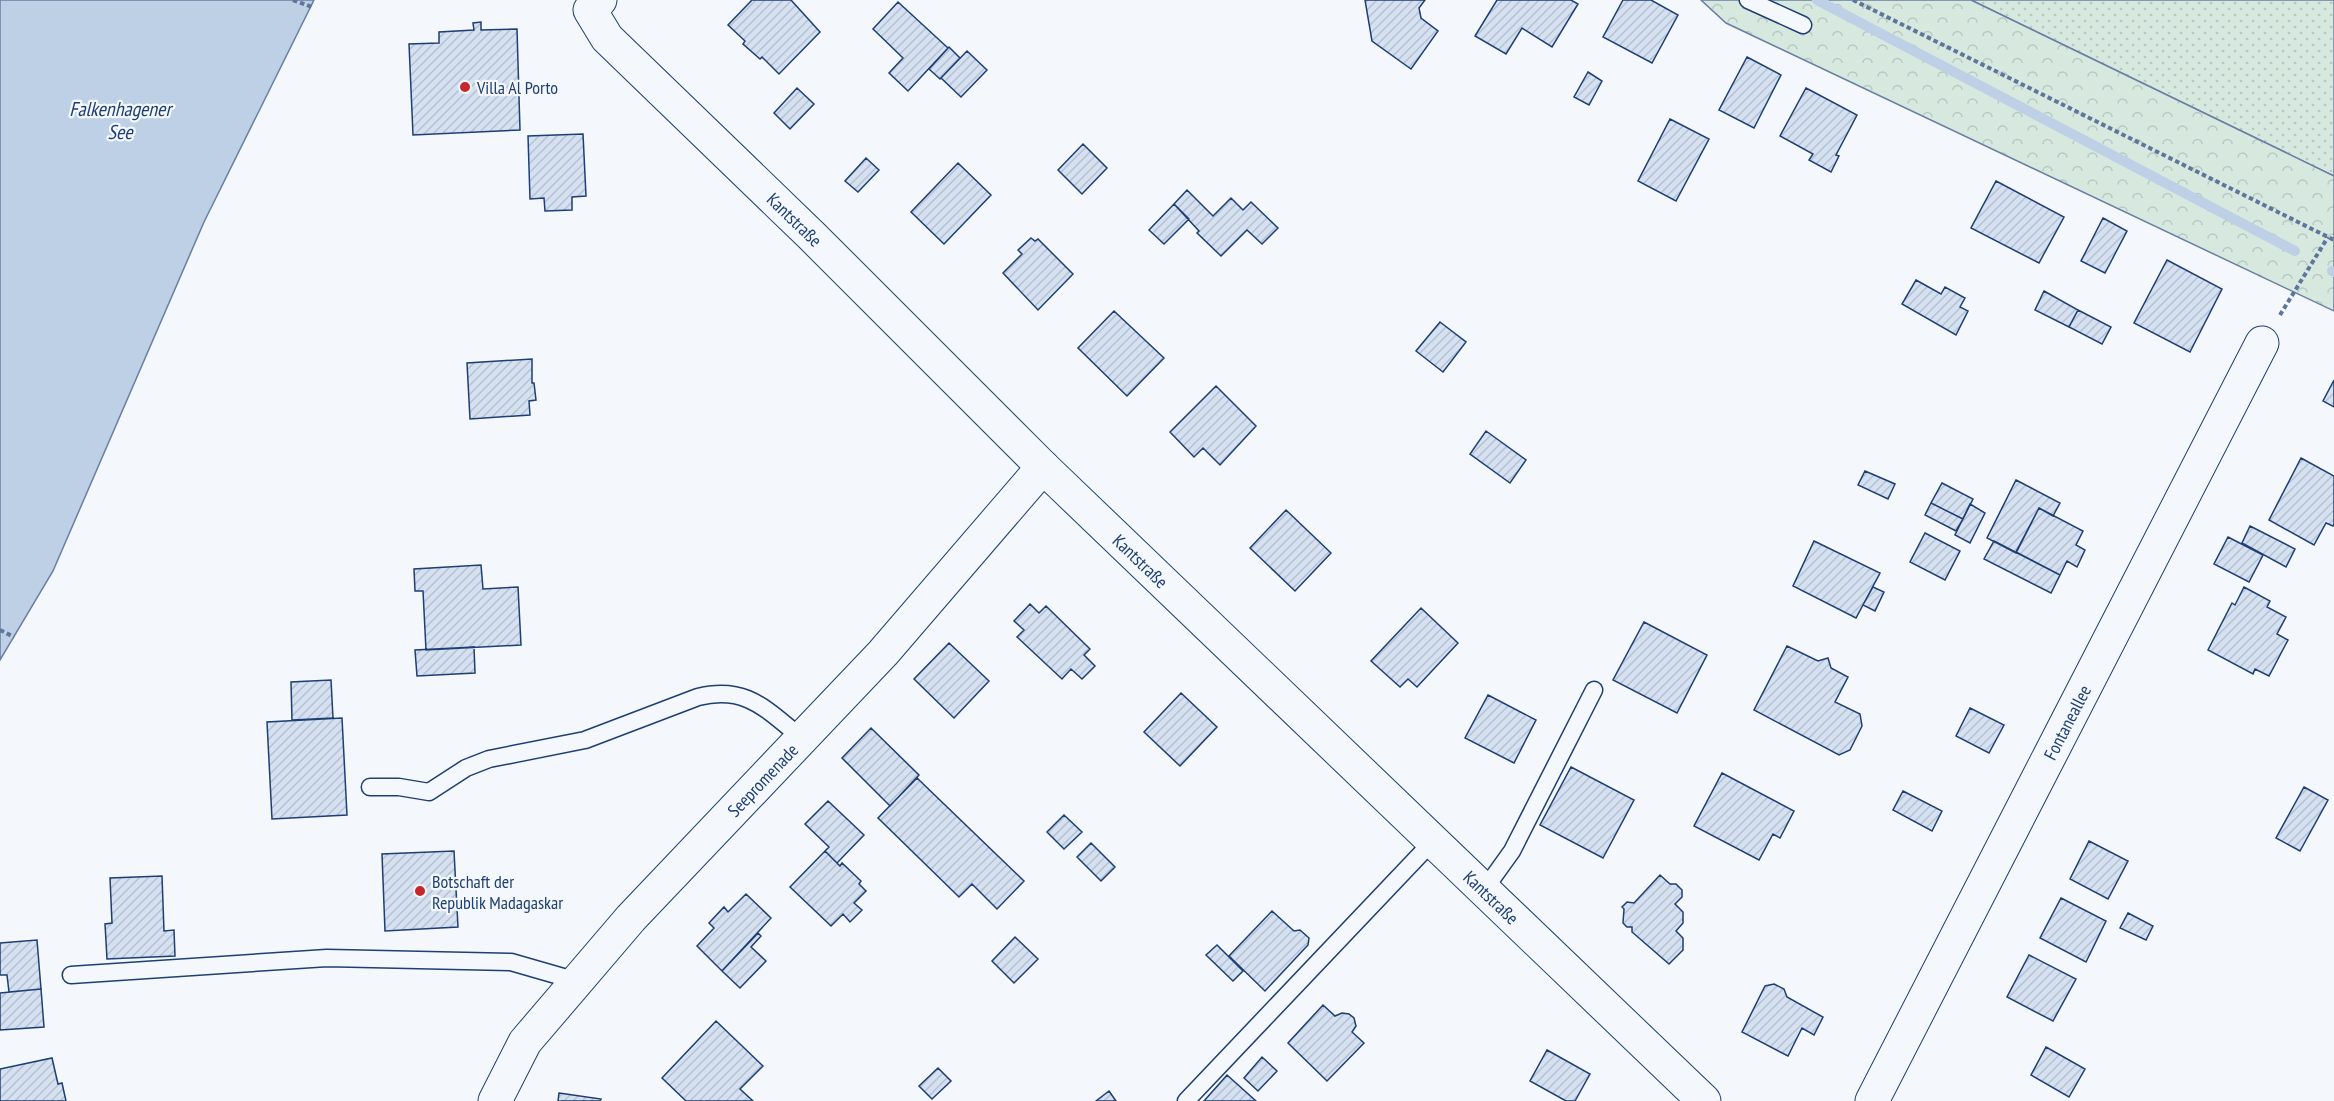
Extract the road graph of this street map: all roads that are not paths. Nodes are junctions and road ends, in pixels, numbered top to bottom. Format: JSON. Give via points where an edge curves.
{"nodes":[{"id":1,"x":1748,"y":0,"type":"edge"},
{"id":2,"x":595,"y":5,"type":"edge"},
{"id":3,"x":1803,"y":25,"type":"dead end"},
{"id":4,"x":2262,"y":343,"type":"road end"},
{"id":5,"x":1042,"y":467,"type":"junction"},
{"id":6,"x":1594,"y":690,"type":"dead end"},
{"id":7,"x":802,"y":738,"type":"junction"},
{"id":8,"x":370,"y":787,"type":"dead end"},
{"id":9,"x":1433,"y":841,"type":"junction"},
{"id":10,"x":1484,"y":890,"type":"junction"},
{"id":11,"x":71,"y":975,"type":"dead end"},
{"id":12,"x":577,"y":981,"type":"junction"},
{"id":13,"x":495,"y":1101,"type":"edge"},
{"id":14,"x":1186,"y":1101,"type":"edge"},
{"id":15,"x":1704,"y":1101,"type":"edge"},
{"id":16,"x":1872,"y":1101,"type":"edge"}],
"edges":[{"from":1,"to":3,"type":"lane"},
{"from":2,"to":5,"type":"street","name":"Kantstraße","via":[[607,38]]},
{"from":4,"to":16,"type":"street","name":"Fontaneallee"},
{"from":5,"to":7,"type":"street","name":"Seepromenade","via":[[883,652]]},
{"from":5,"to":9,"type":"street","name":"Kantstraße"},
{"from":6,"to":10,"type":"lane","via":[[1512,851]]},
{"from":7,"to":8,"type":"lane","via":[[752,699],[716,693],[585,740],[489,759],[466,768],[429,792]]},
{"from":7,"to":12,"type":"street","name":"Seepromenade","via":[[631,918]]},
{"from":9,"to":10,"type":"street","name":"Kantstraße"},
{"from":9,"to":14,"type":"lane"},
{"from":10,"to":15,"type":"street","name":"Kantstraße"},
{"from":11,"to":12,"type":"lane","via":[[327,958],[511,962]]},
{"from":12,"to":13,"type":"street","name":"Seepromenade","via":[[525,1042]]}]}
